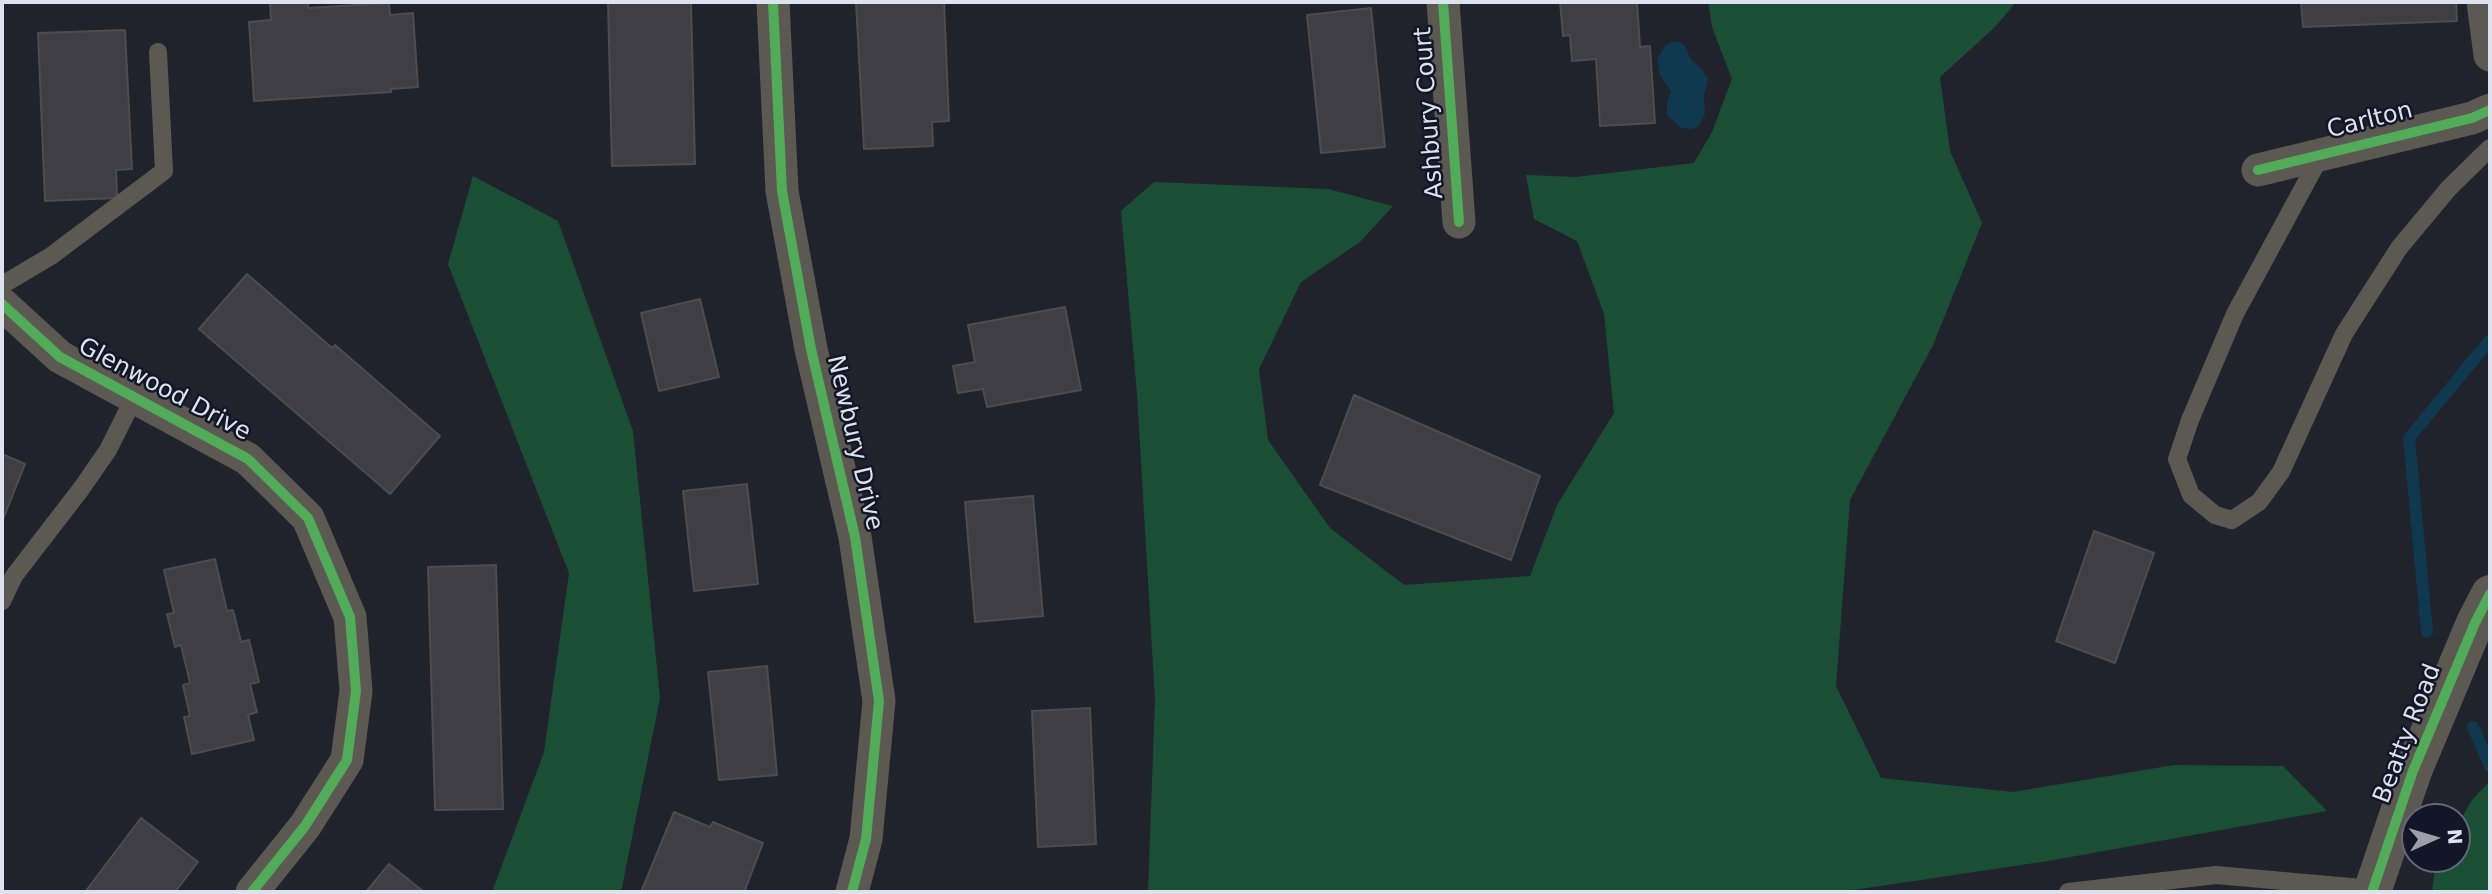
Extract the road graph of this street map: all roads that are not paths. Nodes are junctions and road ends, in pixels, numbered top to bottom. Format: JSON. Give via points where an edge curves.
{"nodes":[{"id":1,"x":773,"y":2,"type":"edge"},
{"id":2,"x":1443,"y":2,"type":"edge"},
{"id":3,"x":2483,"y":2,"type":"edge"},
{"id":4,"x":158,"y":52,"type":"dead end"},
{"id":5,"x":2490,"y":55,"type":"edge"},
{"id":6,"x":2490,"y":110,"type":"edge"},
{"id":7,"x":2490,"y":148,"type":"edge"},
{"id":8,"x":2321,"y":155,"type":"junction"},
{"id":9,"x":2258,"y":170,"type":"dead end"},
{"id":10,"x":1459,"y":222,"type":"dead end"},
{"id":11,"x":2,"y":285,"type":"edge"},
{"id":12,"x":2,"y":304,"type":"edge"},
{"id":13,"x":135,"y":396,"type":"junction"},
{"id":14,"x":2490,"y":594,"type":"edge"},
{"id":15,"x":2,"y":601,"type":"edge"},
{"id":16,"x":2372,"y":891,"type":"edge"},
{"id":17,"x":252,"y":892,"type":"edge"},
{"id":18,"x":852,"y":892,"type":"edge"},
{"id":19,"x":2068,"y":892,"type":"edge"}],
"edges":[{"from":1,"to":18,"type":"street","name":"Newbury Drive","via":[[782,191],[811,349],[855,537],[878,701],[866,839]]},
{"from":2,"to":10,"type":"street","name":"Ashbury Court"},
{"from":3,"to":5,"type":"street"},
{"from":4,"to":11,"type":"lane","via":[[164,171],[51,256]]},
{"from":6,"to":8,"type":"street","name":"Carlton"},
{"from":7,"to":8,"type":"lane","via":[[2399,247],[2344,334],[2281,472],[2259,502],[2232,520],[2215,515],[2191,495],[2177,459],[2235,314]]},
{"from":8,"to":9,"type":"street","name":"Carlton"},
{"from":12,"to":13,"type":"street","name":"Glenwood Drive","via":[[60,357]]},
{"from":13,"to":15,"type":"lane","via":[[108,450],[14,576]]},
{"from":13,"to":17,"type":"street","name":"Glenwood Drive","via":[[248,458],[308,518],[350,617],[356,691],[347,760],[306,826]]},
{"from":14,"to":16,"type":"street","name":"Beatty Road","via":[[2413,771]]},
{"from":16,"to":19,"type":"lane","via":[[2216,875]]}]}
